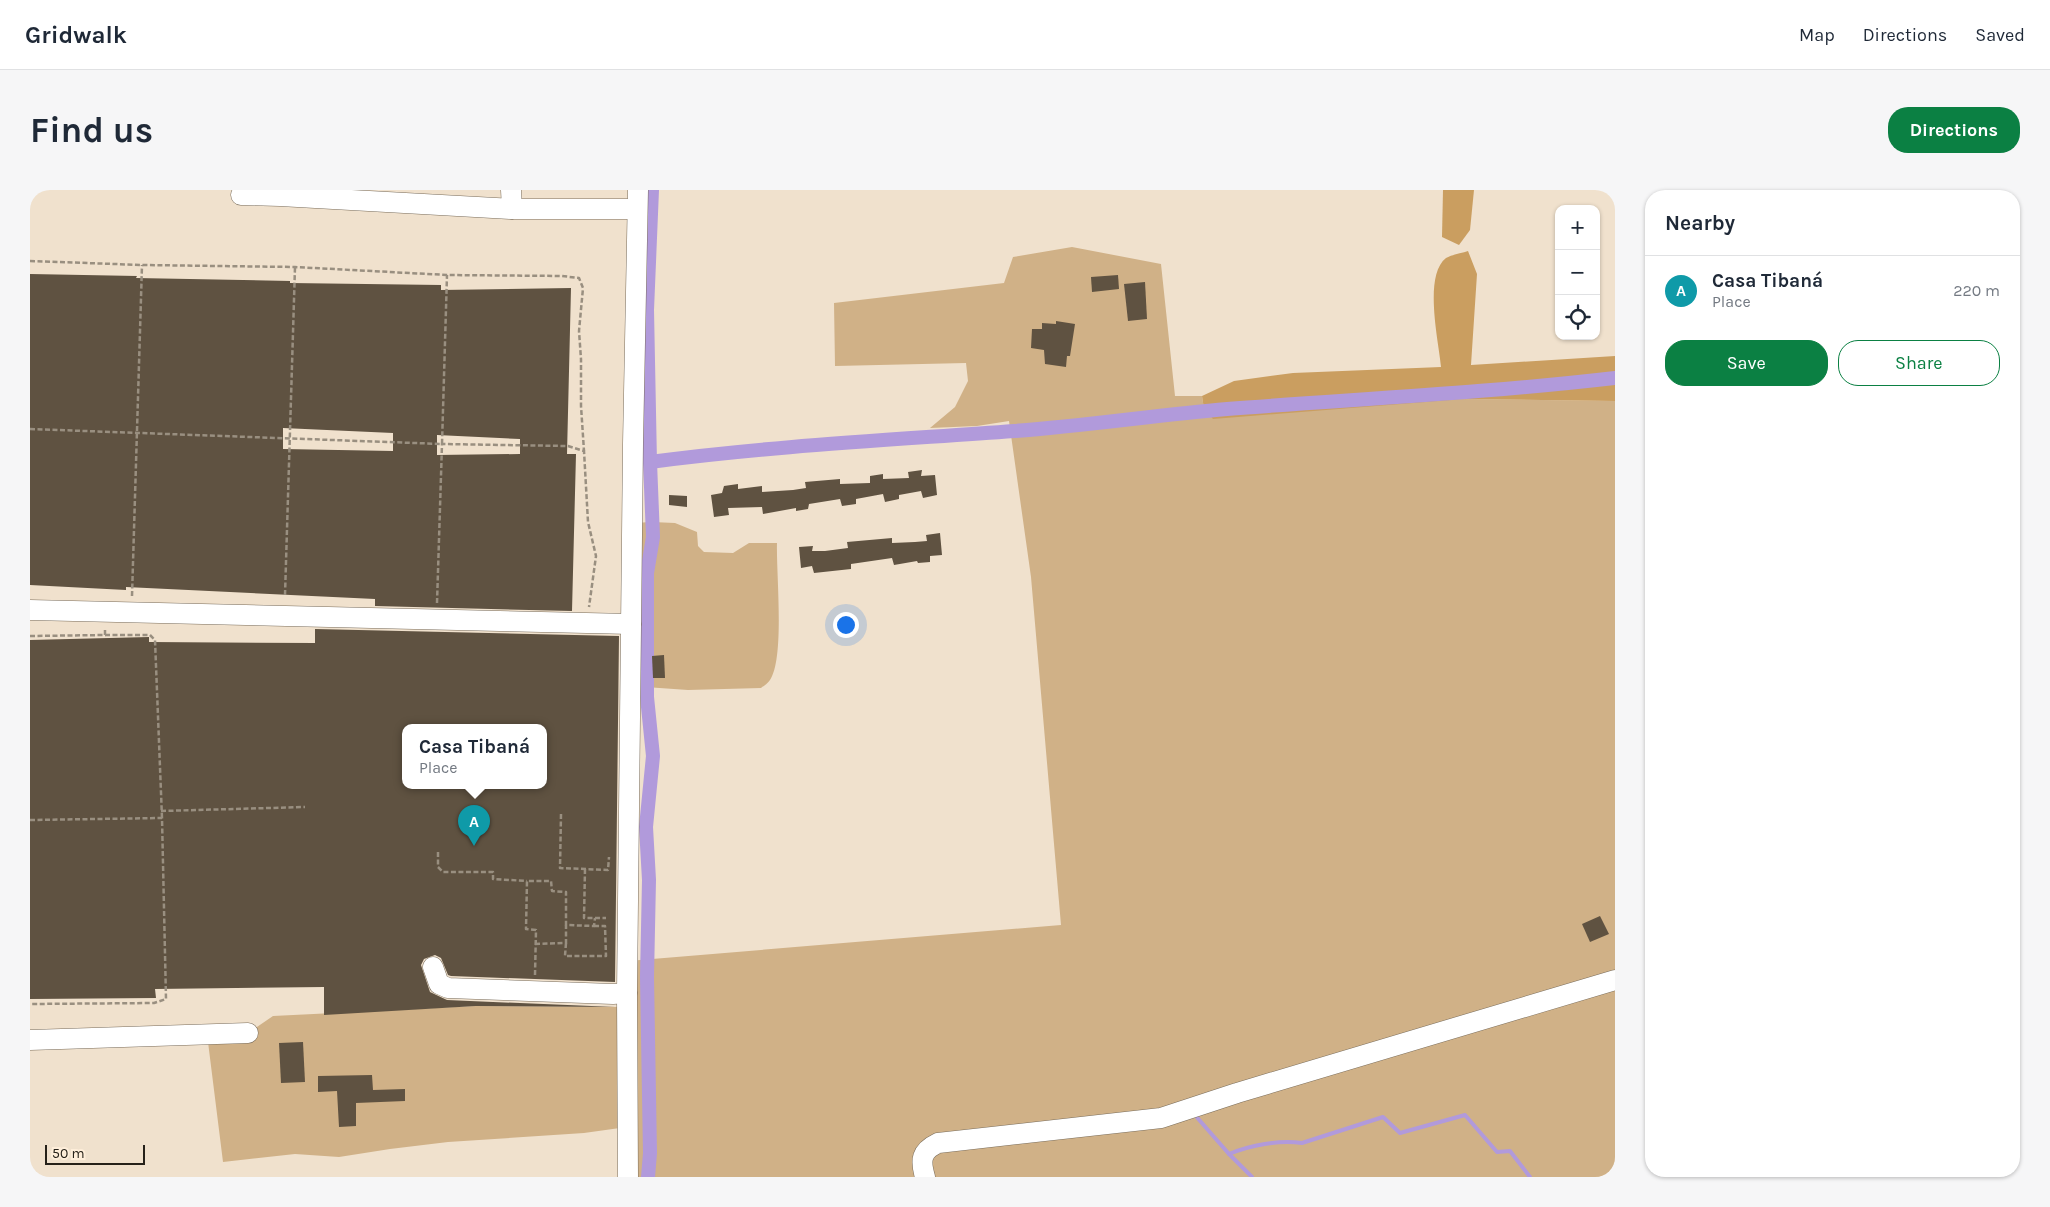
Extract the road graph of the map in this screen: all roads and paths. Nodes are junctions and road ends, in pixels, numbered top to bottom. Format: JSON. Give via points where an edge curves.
{"nodes":[{"id":1,"x":280,"y":193,"type":"edge"},
{"id":2,"x":240,"y":195,"type":"dead end"},
{"id":3,"x":354,"y":195,"type":"edge"},
{"id":4,"x":429,"y":197,"type":"edge"},
{"id":5,"x":511,"y":200,"type":"edge"},
{"id":6,"x":638,"y":200,"type":"edge"},
{"id":7,"x":30,"y":261,"type":"edge"},
{"id":8,"x":142,"y":265,"type":"junction"},
{"id":9,"x":295,"y":267,"type":"junction"},
{"id":10,"x":447,"y":275,"type":"junction"},
{"id":11,"x":30,"y":428,"type":"edge"},
{"id":12,"x":138,"y":433,"type":"junction"},
{"id":13,"x":290,"y":437,"type":"junction"},
{"id":14,"x":442,"y":444,"type":"junction"},
{"id":15,"x":584,"y":451,"type":"junction"},
{"id":16,"x":284,"y":595,"type":"dead end"},
{"id":17,"x":30,"y":610,"type":"edge"},
{"id":18,"x":107,"y":612,"type":"junction"},
{"id":19,"x":132,"y":612,"type":"junction"},
{"id":20,"x":441,"y":619,"type":"junction"},
{"id":21,"x":586,"y":622,"type":"junction"},
{"id":22,"x":623,"y":623,"type":"junction"},
{"id":23,"x":105,"y":635,"type":"junction"},
{"id":24,"x":30,"y":636,"type":"edge"},
{"id":25,"x":305,"y":807,"type":"dead end"},
{"id":26,"x":161,"y":811,"type":"junction"},
{"id":27,"x":561,"y":814,"type":"dead end"},
{"id":28,"x":162,"y":818,"type":"junction"},
{"id":29,"x":30,"y":820,"type":"edge"},
{"id":30,"x":438,"y":852,"type":"dead end"},
{"id":31,"x":609,"y":857,"type":"dead end"},
{"id":32,"x":585,"y":869,"type":"junction"},
{"id":33,"x":527,"y":881,"type":"junction"},
{"id":34,"x":595,"y":918,"type":"junction"},
{"id":35,"x":606,"y":918,"type":"dead end"},
{"id":36,"x":566,"y":925,"type":"junction"},
{"id":37,"x":594,"y":926,"type":"junction"},
{"id":38,"x":566,"y":943,"type":"junction"},
{"id":39,"x":536,"y":944,"type":"junction"},
{"id":40,"x":433,"y":967,"type":"dead end"},
{"id":41,"x":1615,"y":980,"type":"edge"},
{"id":42,"x":534,"y":992,"type":"junction"},
{"id":43,"x":627,"y":993,"type":"junction"},
{"id":44,"x":30,"y":1004,"type":"edge"},
{"id":45,"x":248,"y":1033,"type":"dead end"},
{"id":46,"x":30,"y":1040,"type":"edge"},
{"id":47,"x":628,"y":1177,"type":"edge"},
{"id":48,"x":925,"y":1177,"type":"edge"}],
"edges":[{"from":1,"to":2,"type":"street"},
{"from":1,"to":3,"type":"street"},
{"from":3,"to":4,"type":"street"},
{"from":4,"to":5,"type":"street"},
{"from":5,"to":6,"type":"street"},
{"from":6,"to":22,"type":"street"},
{"from":7,"to":8,"type":"path"},
{"from":8,"to":9,"type":"path"},
{"from":8,"to":12,"type":"path"},
{"from":9,"to":10,"type":"path"},
{"from":9,"to":13,"type":"path"},
{"from":10,"to":14,"type":"path"},
{"from":10,"to":15,"type":"path","via":[[579,278],[584,288],[579,331]]},
{"from":11,"to":12,"type":"path"},
{"from":12,"to":13,"type":"path"},
{"from":12,"to":19,"type":"path"},
{"from":13,"to":14,"type":"path"},
{"from":13,"to":16,"type":"path"},
{"from":14,"to":15,"type":"path","via":[[568,446]]},
{"from":14,"to":20,"type":"path","via":[[437,602]]},
{"from":15,"to":21,"type":"path","via":[[588,522],[596,556]]},
{"from":17,"to":18,"type":"street"},
{"from":18,"to":19,"type":"street"},
{"from":18,"to":23,"type":"path"},
{"from":19,"to":20,"type":"street"},
{"from":20,"to":21,"type":"street"},
{"from":21,"to":22,"type":"street"},
{"from":22,"to":43,"type":"street"},
{"from":23,"to":24,"type":"path"},
{"from":23,"to":26,"type":"path","via":[[150,635],[155,640]]},
{"from":25,"to":26,"type":"path"},
{"from":26,"to":28,"type":"path"},
{"from":27,"to":32,"type":"path","via":[[560,868]]},
{"from":28,"to":29,"type":"path"},
{"from":28,"to":44,"type":"path","via":[[166,998],[154,1003]]},
{"from":30,"to":33,"type":"path","via":[[438,867],[443,872],[493,872],[494,879]]},
{"from":31,"to":32,"type":"path","via":[[608,870]]},
{"from":32,"to":34,"type":"path","via":[[584,918]]},
{"from":33,"to":36,"type":"path","via":[[551,881],[552,891],[566,892]]},
{"from":33,"to":39,"type":"path","via":[[526,929],[536,930]]},
{"from":34,"to":35,"type":"path"},
{"from":34,"to":37,"type":"path"},
{"from":36,"to":37,"type":"path"},
{"from":36,"to":38,"type":"path"},
{"from":37,"to":38,"type":"path","via":[[605,926],[606,956],[565,956]]},
{"from":38,"to":39,"type":"path"},
{"from":39,"to":42,"type":"path"},
{"from":40,"to":42,"type":"street","via":[[439,984],[448,988]]},
{"from":41,"to":48,"type":"street","via":[[1161,1118],[938,1143],[922,1155]]},
{"from":42,"to":43,"type":"street"},
{"from":43,"to":47,"type":"street"},
{"from":45,"to":46,"type":"street"}]}
